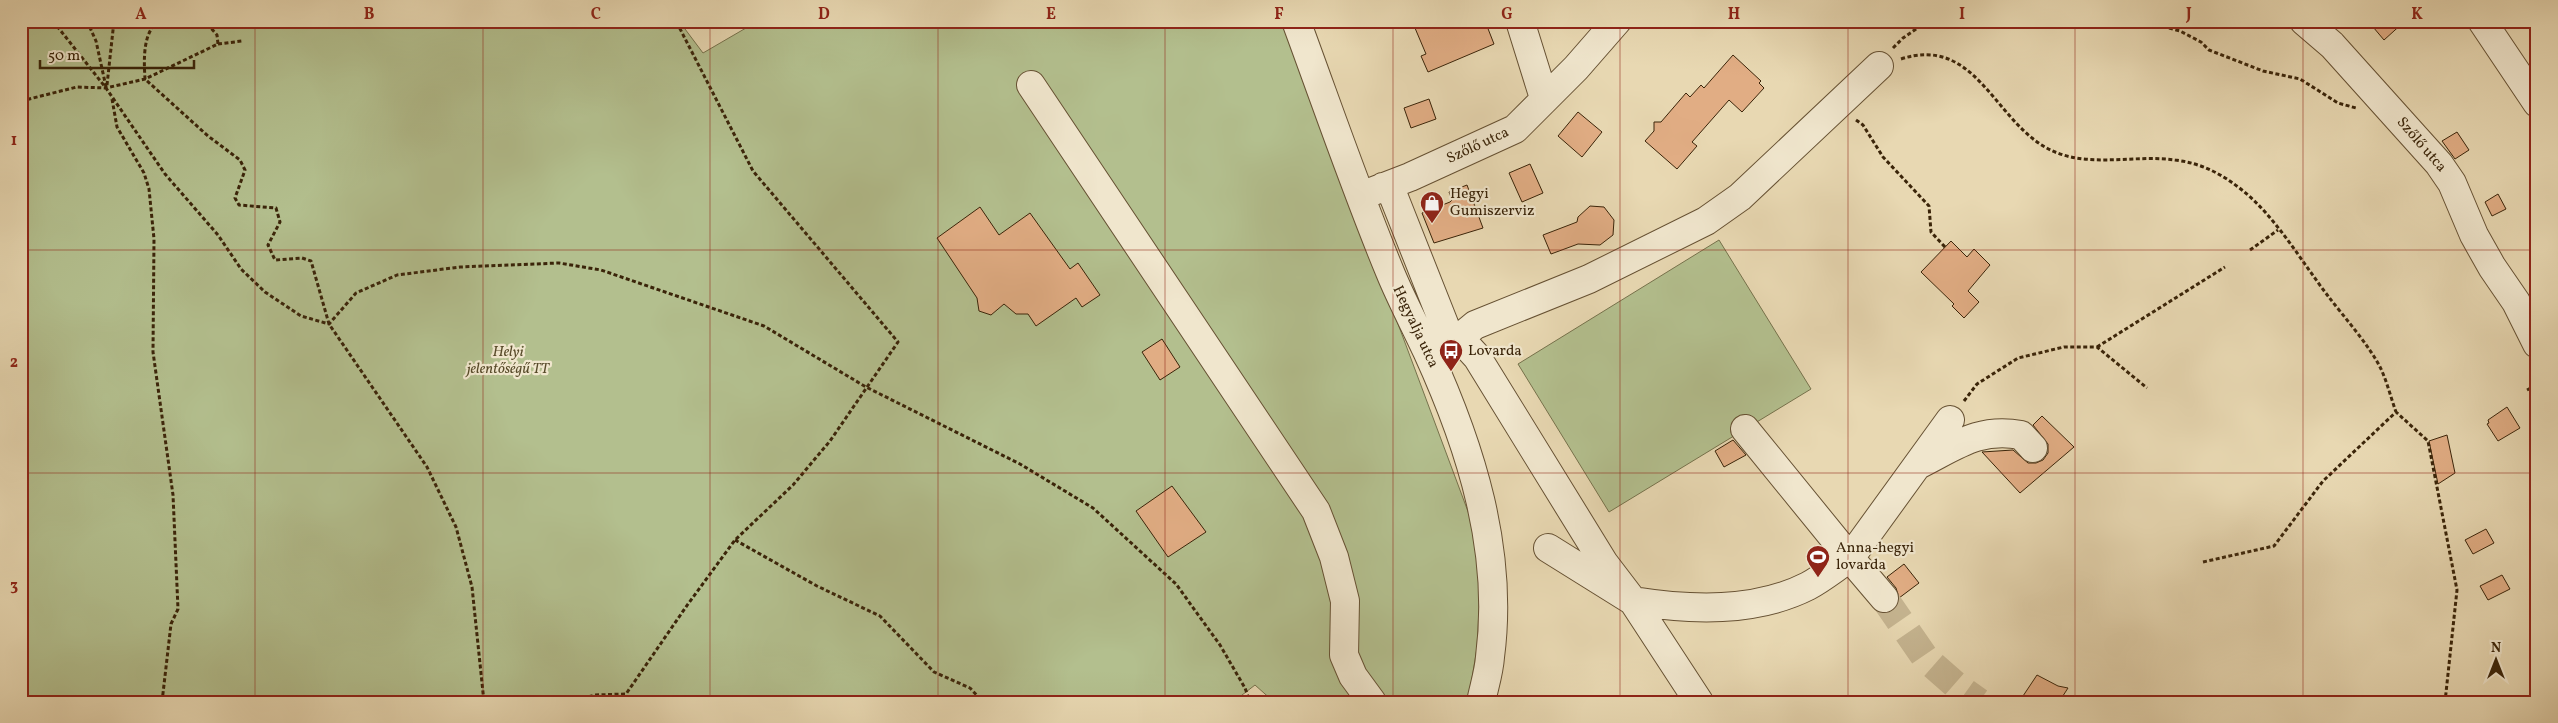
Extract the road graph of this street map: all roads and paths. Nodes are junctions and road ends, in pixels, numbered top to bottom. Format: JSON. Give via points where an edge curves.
{"nodes":[{"id":1,"x":53,"y":21,"type":"edge"},
{"id":2,"x":87,"y":21,"type":"edge"},
{"id":3,"x":114,"y":21,"type":"edge"},
{"id":4,"x":159,"y":21,"type":"edge"},
{"id":5,"x":172,"y":21,"type":"edge"},
{"id":6,"x":676,"y":21,"type":"edge"},
{"id":7,"x":1296,"y":21,"type":"edge"},
{"id":8,"x":1520,"y":21,"type":"edge"},
{"id":9,"x":1617,"y":21,"type":"edge"},
{"id":10,"x":1928,"y":21,"type":"edge"},
{"id":11,"x":2144,"y":21,"type":"edge"},
{"id":12,"x":2304,"y":21,"type":"edge"},
{"id":13,"x":2482,"y":21,"type":"edge"},
{"id":14,"x":242,"y":41,"type":"dead end"},
{"id":15,"x":218,"y":44,"type":"junction"},
{"id":16,"x":1879,"y":66,"type":"junction"},
{"id":17,"x":145,"y":79,"type":"junction"},
{"id":18,"x":1031,"y":85,"type":"dead end"},
{"id":19,"x":106,"y":88,"type":"junction"},
{"id":20,"x":112,"y":96,"type":"junction"},
{"id":21,"x":1544,"y":98,"type":"junction"},
{"id":22,"x":21,"y":101,"type":"edge"},
{"id":23,"x":2537,"y":103,"type":"edge"},
{"id":24,"x":2389,"y":108,"type":"junction"},
{"id":25,"x":1828,"y":112,"type":"junction"},
{"id":26,"x":1372,"y":191,"type":"junction"},
{"id":27,"x":2278,"y":230,"type":"junction"},
{"id":28,"x":1945,"y":247,"type":"dead end"},
{"id":29,"x":2250,"y":250,"type":"dead end"},
{"id":30,"x":2225,"y":267,"type":"dead end"},
{"id":31,"x":329,"y":324,"type":"junction"},
{"id":32,"x":2537,"y":344,"type":"edge"},
{"id":33,"x":1440,"y":347,"type":"junction"},
{"id":34,"x":2097,"y":347,"type":"junction"},
{"id":35,"x":2537,"y":385,"type":"edge"},
{"id":36,"x":866,"y":387,"type":"junction"},
{"id":37,"x":2146,"y":388,"type":"dead end"},
{"id":38,"x":2527,"y":390,"type":"dead end"},
{"id":39,"x":2396,"y":412,"type":"junction"},
{"id":40,"x":1950,"y":420,"type":"joint"},
{"id":41,"x":1745,"y":429,"type":"dead end"},
{"id":42,"x":2033,"y":448,"type":"dead end"},
{"id":43,"x":1916,"y":465,"type":"junction"},
{"id":44,"x":735,"y":540,"type":"junction"},
{"id":45,"x":1548,"y":548,"type":"dead end"},
{"id":46,"x":1850,"y":558,"type":"junction"},
{"id":47,"x":2203,"y":562,"type":"dead end"},
{"id":48,"x":1884,"y":598,"type":"tunnel mouth"},
{"id":49,"x":1633,"y":601,"type":"junction"},
{"id":50,"x":162,"y":702,"type":"edge"},
{"id":51,"x":484,"y":702,"type":"edge"},
{"id":52,"x":570,"y":702,"type":"edge"},
{"id":53,"x":983,"y":702,"type":"edge"},
{"id":54,"x":1250,"y":702,"type":"edge"},
{"id":55,"x":1372,"y":702,"type":"edge"},
{"id":56,"x":1481,"y":702,"type":"edge"},
{"id":57,"x":1699,"y":702,"type":"edge"},
{"id":58,"x":2445,"y":702,"type":"edge"}],
"edges":[{"from":1,"to":19,"type":"path"},
{"from":2,"to":19,"type":"path","via":[[96,41]]},
{"from":3,"to":19,"type":"path"},
{"from":4,"to":17,"type":"path","via":[[153,25],[144,53]]},
{"from":5,"to":15,"type":"path","via":[[174,24],[209,26],[217,35]]},
{"from":6,"to":36,"type":"path","via":[[753,171],[898,342]]},
{"from":7,"to":26,"type":"street","name":"Hegyalja utca"},
{"from":8,"to":21,"type":"street"},
{"from":9,"to":21,"type":"street","name":"Szőlő utca","via":[[1576,68]]},
{"from":10,"to":16,"type":"path","via":[[1903,38]]},
{"from":11,"to":24,"type":"path","via":[[2180,31],[2209,50],[2263,71],[2300,79],[2338,103],[2353,108],[2378,102]]},
{"from":12,"to":24,"type":"street","name":"Szőlő utca","via":[[2332,45]]},
{"from":13,"to":23,"type":"street"},
{"from":14,"to":15,"type":"path"},
{"from":15,"to":17,"type":"path"},
{"from":16,"to":25,"type":"street"},
{"from":16,"to":27,"type":"path","via":[[1910,56],[1936,55],[1963,66],[1978,78],[2016,125],[2046,148],[2079,158],[2174,159],[2212,170],[2245,192]]},
{"from":17,"to":19,"type":"path"},
{"from":17,"to":31,"type":"path","via":[[240,160],[245,170],[235,198],[239,205],[276,208],[280,222],[268,245],[275,260],[302,258],[311,261]]},
{"from":18,"to":55,"type":"street","via":[[1316,511],[1334,557],[1345,602],[1344,655],[1353,676]]},
{"from":19,"to":20,"type":"path"},
{"from":19,"to":22,"type":"path","via":[[77,87]]},
{"from":20,"to":31,"type":"path","via":[[165,174],[218,236],[241,269],[265,292],[301,316]]},
{"from":20,"to":50,"type":"path","via":[[117,127],[144,173],[149,189],[154,238],[153,352],[173,495],[178,609],[171,624]]},
{"from":21,"to":26,"type":"street","name":"Szőlő utca","via":[[1515,129],[1410,178]]},
{"from":24,"to":32,"type":"street","name":"Szőlő utca","via":[[2452,183],[2474,235],[2516,302]]},
{"from":25,"to":28,"type":"path","via":[[1843,111],[1863,125],[1883,157],[1929,206],[1931,232]]},
{"from":25,"to":33,"type":"street","via":[[1740,197],[1706,221],[1589,279],[1475,325]]},
{"from":26,"to":33,"type":"street","name":"Hegyalja utca","via":[[1391,274]]},
{"from":27,"to":29,"type":"path"},
{"from":27,"to":39,"type":"path","via":[[2381,368]]},
{"from":30,"to":34,"type":"path"},
{"from":31,"to":36,"type":"path","via":[[356,293],[397,275],[460,267],[559,263],[602,270],[764,326]]},
{"from":31,"to":51,"type":"path","via":[[427,467],[456,527],[472,587]]},
{"from":33,"to":49,"type":"street","via":[[1466,345],[1478,356],[1604,563]]},
{"from":33,"to":56,"type":"street","name":"Hegyalja utca","via":[[1485,515],[1492,561],[1494,608],[1490,658]]},
{"from":34,"to":37,"type":"path"},
{"from":34,"to":40,"type":"path","via":[[2064,347],[2018,358],[1977,384]]},
{"from":35,"to":38,"type":"path"},
{"from":36,"to":44,"type":"path","via":[[830,442],[793,485]]},
{"from":36,"to":54,"type":"path","via":[[1020,464],[1093,508],[1176,584],[1220,645]]},
{"from":39,"to":47,"type":"path","via":[[2323,481],[2274,546]]},
{"from":39,"to":58,"type":"path","via":[[2428,441],[2457,590]]},
{"from":40,"to":43,"type":"street"},
{"from":41,"to":46,"type":"street"},
{"from":42,"to":43,"type":"street","via":[[2021,435],[1989,432]]},
{"from":43,"to":46,"type":"street"},
{"from":44,"to":52,"type":"path","via":[[626,694],[594,695]]},
{"from":44,"to":53,"type":"path","via":[[817,586],[880,616],[934,672],[970,688]]},
{"from":45,"to":49,"type":"street"},
{"from":46,"to":48,"type":"street"},
{"from":46,"to":49,"type":"street","via":[[1808,586],[1758,602],[1705,608]]},
{"from":49,"to":57,"type":"street"}]}
